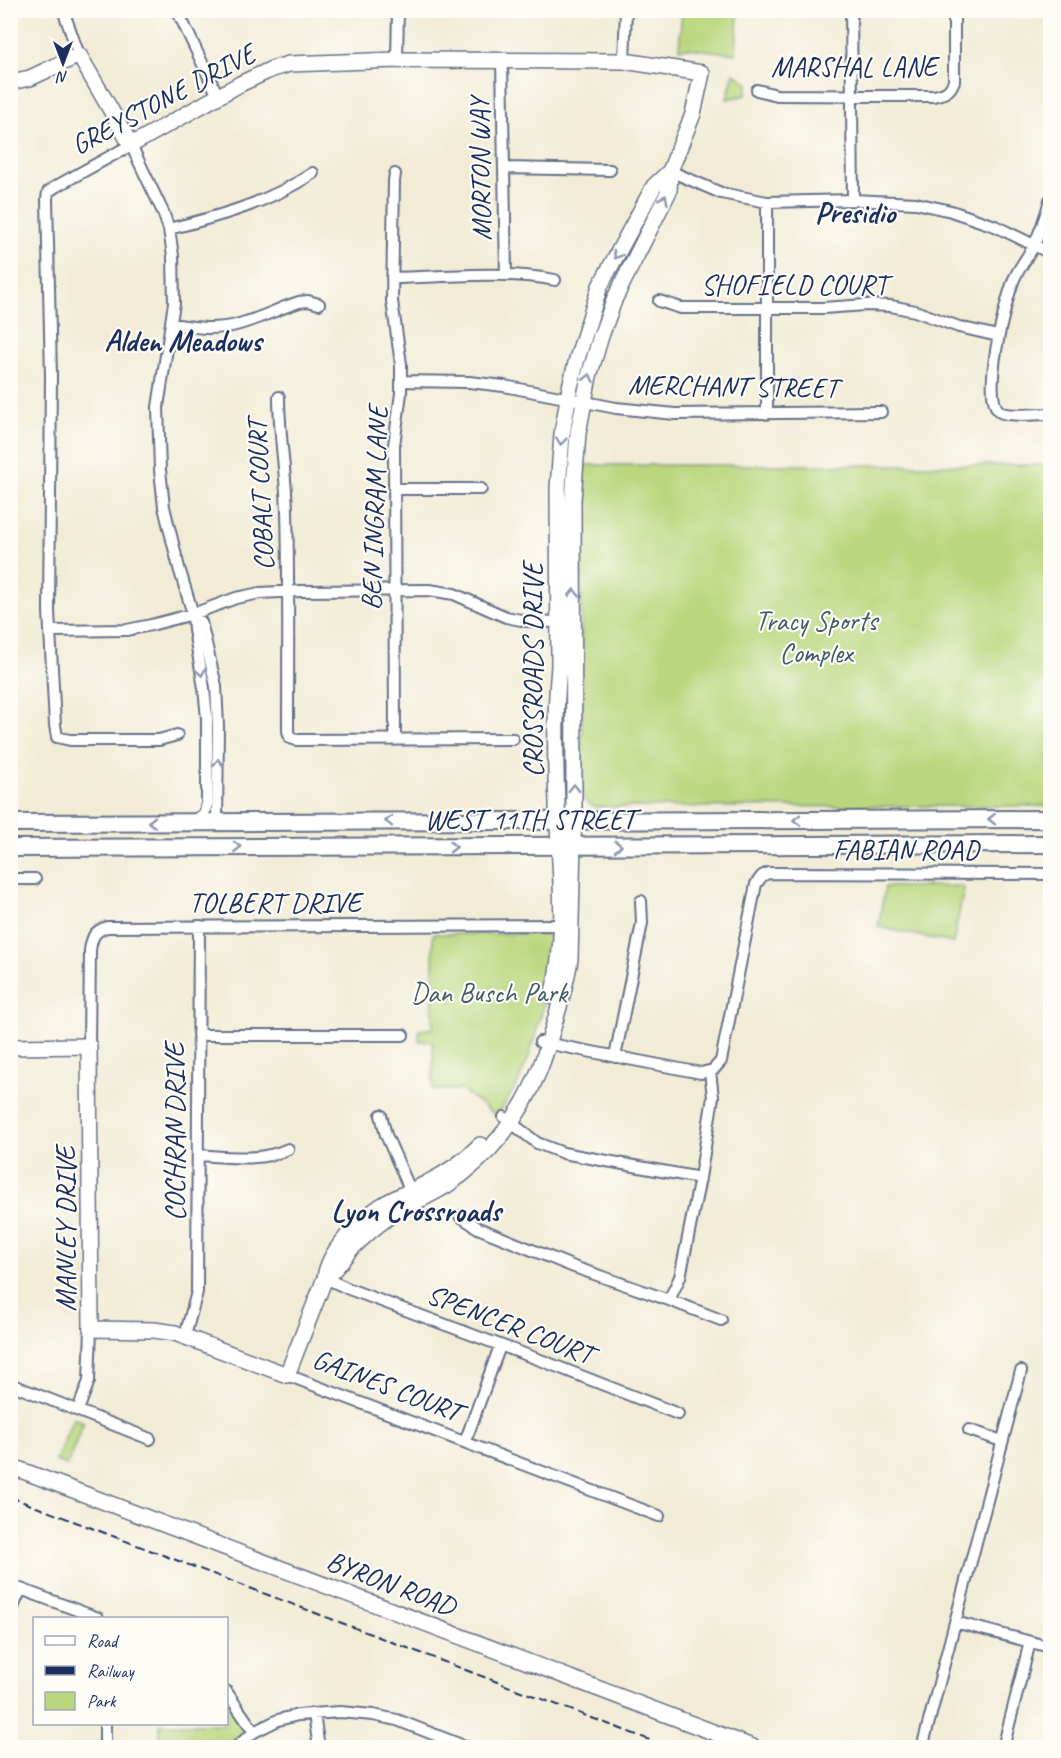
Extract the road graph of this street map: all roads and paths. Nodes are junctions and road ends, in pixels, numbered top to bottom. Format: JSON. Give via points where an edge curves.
{"nodes":[{"id":1,"x":63,"y":10,"type":"edge"},
{"id":2,"x":177,"y":10,"type":"edge"},
{"id":3,"x":398,"y":10,"type":"edge"},
{"id":4,"x":626,"y":10,"type":"edge"},
{"id":5,"x":851,"y":10,"type":"edge"},
{"id":6,"x":954,"y":10,"type":"edge"},
{"id":7,"x":80,"y":55,"type":"junction"},
{"id":8,"x":397,"y":60,"type":"junction"},
{"id":9,"x":502,"y":62,"type":"junction"},
{"id":10,"x":624,"y":62,"type":"junction"},
{"id":11,"x":702,"y":73,"type":"joint"},
{"id":12,"x":10,"y":82,"type":"edge"},
{"id":13,"x":757,"y":90,"type":"dead end"},
{"id":14,"x":851,"y":95,"type":"junction"},
{"id":15,"x":219,"y":96,"type":"junction"},
{"id":16,"x":131,"y":145,"type":"junction"},
{"id":17,"x":504,"y":168,"type":"junction"},
{"id":18,"x":610,"y":170,"type":"dead end"},
{"id":19,"x":670,"y":171,"type":"junction"},
{"id":20,"x":313,"y":173,"type":"dead end"},
{"id":21,"x":395,"y":174,"type":"dead end"},
{"id":22,"x":853,"y":200,"type":"junction"},
{"id":23,"x":1050,"y":200,"type":"edge"},
{"id":24,"x":767,"y":202,"type":"junction"},
{"id":25,"x":169,"y":229,"type":"junction"},
{"id":26,"x":1034,"y":245,"type":"junction"},
{"id":27,"x":1050,"y":253,"type":"edge"},
{"id":28,"x":506,"y":275,"type":"junction"},
{"id":29,"x":392,"y":278,"type":"junction"},
{"id":30,"x":555,"y":280,"type":"dead end"},
{"id":31,"x":659,"y":301,"type":"dead end"},
{"id":32,"x":319,"y":304,"type":"dead end"},
{"id":33,"x":767,"y":309,"type":"junction"},
{"id":34,"x":171,"y":324,"type":"junction"},
{"id":35,"x":998,"y":336,"type":"junction"},
{"id":36,"x":401,"y":381,"type":"junction"},
{"id":37,"x":279,"y":397,"type":"dead end"},
{"id":38,"x":567,"y":398,"type":"junction"},
{"id":39,"x":584,"y":402,"type":"junction"},
{"id":40,"x":881,"y":412,"type":"dead end"},
{"id":41,"x":767,"y":414,"type":"junction"},
{"id":42,"x":1050,"y":414,"type":"edge"},
{"id":43,"x":394,"y":489,"type":"junction"},
{"id":44,"x":481,"y":489,"type":"dead end"},
{"id":45,"x":288,"y":591,"type":"junction"},
{"id":46,"x":394,"y":591,"type":"junction"},
{"id":47,"x":193,"y":614,"type":"junction"},
{"id":48,"x":558,"y":622,"type":"junction"},
{"id":49,"x":50,"y":631,"type":"junction"},
{"id":50,"x":177,"y":735,"type":"dead end"},
{"id":51,"x":513,"y":739,"type":"dead end"},
{"id":52,"x":395,"y":740,"type":"junction"},
{"id":53,"x":1050,"y":819,"type":"edge"},
{"id":54,"x":566,"y":821,"type":"junction"},
{"id":55,"x":192,"y":822,"type":"junction"},
{"id":56,"x":217,"y":822,"type":"junction"},
{"id":57,"x":10,"y":823,"type":"edge"},
{"id":58,"x":1050,"y":837,"type":"edge"},
{"id":59,"x":1033,"y":844,"type":"junction"},
{"id":60,"x":1050,"y":844,"type":"edge"},
{"id":61,"x":566,"y":846,"type":"junction"},
{"id":62,"x":10,"y":848,"type":"edge"},
{"id":63,"x":78,"y":848,"type":"junction"},
{"id":64,"x":1050,"y":873,"type":"edge"},
{"id":65,"x":10,"y":879,"type":"edge"},
{"id":66,"x":35,"y":879,"type":"dead end"},
{"id":67,"x":641,"y":901,"type":"dead end"},
{"id":68,"x":566,"y":925,"type":"junction"},
{"id":69,"x":199,"y":926,"type":"junction"},
{"id":70,"x":198,"y":1035,"type":"junction"},
{"id":71,"x":403,"y":1035,"type":"dead end"},
{"id":72,"x":544,"y":1043,"type":"junction"},
{"id":73,"x":90,"y":1046,"type":"junction"},
{"id":74,"x":10,"y":1047,"type":"edge"},
{"id":75,"x":615,"y":1057,"type":"junction"},
{"id":76,"x":710,"y":1071,"type":"junction"},
{"id":77,"x":381,"y":1115,"type":"dead end"},
{"id":78,"x":507,"y":1120,"type":"junction"},
{"id":79,"x":288,"y":1149,"type":"dead end"},
{"id":80,"x":198,"y":1155,"type":"junction"},
{"id":81,"x":700,"y":1178,"type":"junction"},
{"id":82,"x":414,"y":1196,"type":"junction"},
{"id":83,"x":460,"y":1216,"type":"dead end"},
{"id":84,"x":325,"y":1278,"type":"junction"},
{"id":85,"x":669,"y":1300,"type":"junction"},
{"id":86,"x":721,"y":1320,"type":"dead end"},
{"id":87,"x":91,"y":1329,"type":"junction"},
{"id":88,"x":185,"y":1336,"type":"junction"},
{"id":89,"x":500,"y":1346,"type":"junction"},
{"id":90,"x":1021,"y":1371,"type":"dead end"},
{"id":91,"x":287,"y":1375,"type":"junction"},
{"id":92,"x":10,"y":1384,"type":"edge"},
{"id":93,"x":78,"y":1410,"type":"junction"},
{"id":94,"x":678,"y":1414,"type":"dead end"},
{"id":95,"x":969,"y":1430,"type":"dead end"},
{"id":96,"x":150,"y":1439,"type":"dead end"},
{"id":97,"x":1002,"y":1441,"type":"junction"},
{"id":98,"x":465,"y":1442,"type":"junction"},
{"id":99,"x":10,"y":1466,"type":"edge"},
{"id":100,"x":659,"y":1516,"type":"dead end"},
{"id":101,"x":16,"y":1587,"type":"edge"},
{"id":102,"x":10,"y":1614,"type":"edge"},
{"id":103,"x":95,"y":1617,"type":"edge"},
{"id":104,"x":955,"y":1622,"type":"junction"},
{"id":105,"x":1030,"y":1642,"type":"junction"},
{"id":106,"x":1050,"y":1647,"type":"edge"},
{"id":107,"x":228,"y":1693,"type":"edge"},
{"id":108,"x":314,"y":1714,"type":"junction"},
{"id":109,"x":105,"y":1725,"type":"edge"},
{"id":110,"x":254,"y":1732,"type":"junction"},
{"id":111,"x":448,"y":1744,"type":"edge"},
{"id":112,"x":105,"y":1748,"type":"edge"},
{"id":113,"x":235,"y":1748,"type":"edge"},
{"id":114,"x":319,"y":1748,"type":"edge"},
{"id":115,"x":469,"y":1748,"type":"edge"},
{"id":116,"x":755,"y":1748,"type":"edge"},
{"id":117,"x":922,"y":1748,"type":"edge"},
{"id":118,"x":1003,"y":1748,"type":"edge"}],
"edges":[{"from":1,"to":7,"type":"street"},
{"from":2,"to":15,"type":"street"},
{"from":3,"to":8,"type":"street"},
{"from":4,"to":10,"type":"street"},
{"from":5,"to":14,"type":"street"},
{"from":6,"to":14,"type":"street","name":"MARSHAL LANE","via":[[951,89],[933,96]]},
{"from":7,"to":12,"type":"street","via":[[30,78]]},
{"from":7,"to":16,"type":"street"},
{"from":8,"to":9,"type":"street","name":"GREYSTONE DRIVE"},
{"from":8,"to":15,"type":"street","name":"GREYSTONE DRIVE","via":[[289,64]]},
{"from":9,"to":10,"type":"street","name":"GREYSTONE DRIVE"},
{"from":9,"to":17,"type":"street","name":"MORTON WAY"},
{"from":10,"to":11,"type":"street","name":"GREYSTONE DRIVE"},
{"from":11,"to":19,"type":"street","name":"CROSSROADS DRIVE","via":[[693,114]]},
{"from":13,"to":14,"type":"street","name":"MARSHAL LANE","via":[[777,95]]},
{"from":14,"to":22,"type":"street"},
{"from":15,"to":16,"type":"street","name":"GREYSTONE DRIVE"},
{"from":16,"to":25,"type":"street"},
{"from":16,"to":49,"type":"street","name":"GREYSTONE DRIVE","via":[[48,192]]},
{"from":17,"to":18,"type":"street"},
{"from":17,"to":28,"type":"street","name":"MORTON WAY"},
{"from":19,"to":24,"type":"street","via":[[721,193]]},
{"from":19,"to":38,"type":"street","name":"CROSSROADS DRIVE","one_way":true,"via":[[654,186],[600,286]]},
{"from":39,"to":19,"type":"street","name":"CROSSROADS DRIVE","one_way":true,"via":[[615,298],[669,191]]},
{"from":20,"to":25,"type":"street","via":[[295,185],[223,216]]},
{"from":21,"to":29,"type":"street","name":"BEN INGRAM LANE"},
{"from":22,"to":24,"type":"street"},
{"from":22,"to":26,"type":"street","via":[[915,203],[951,211],[995,225]]},
{"from":23,"to":26,"type":"street"},
{"from":24,"to":33,"type":"street"},
{"from":25,"to":34,"type":"street","via":[[174,303]]},
{"from":26,"to":27,"type":"street"},
{"from":26,"to":35,"type":"street","via":[[1015,279]]},
{"from":28,"to":29,"type":"street"},
{"from":28,"to":30,"type":"street"},
{"from":29,"to":36,"type":"street","name":"BEN INGRAM LANE"},
{"from":31,"to":33,"type":"street","name":"SHOFIELD COURT","via":[[681,309]]},
{"from":32,"to":34,"type":"street","via":[[299,302],[236,326],[206,329]]},
{"from":33,"to":35,"type":"street","name":"SHOFIELD COURT","via":[[891,306]]},
{"from":33,"to":41,"type":"street"},
{"from":34,"to":47,"type":"street","via":[[158,407],[160,470],[164,507]]},
{"from":35,"to":42,"type":"street","via":[[993,400],[999,411]]},
{"from":36,"to":38,"type":"street","name":"MERCHANT STREET","via":[[469,382]]},
{"from":36,"to":43,"type":"street","name":"BEN INGRAM LANE"},
{"from":37,"to":45,"type":"street","name":"COBALT COURT"},
{"from":38,"to":39,"type":"street","name":"MERCHANT STREET"},
{"from":38,"to":48,"type":"street","name":"CROSSROADS DRIVE","one_way":true,"via":[[558,488]]},
{"from":39,"to":41,"type":"street","name":"MERCHANT STREET","via":[[675,414]]},
{"from":54,"to":39,"type":"street","name":"CROSSROADS DRIVE","one_way":true,"via":[[574,487]]},
{"from":40,"to":41,"type":"street","name":"MERCHANT STREET"},
{"from":43,"to":44,"type":"street"},
{"from":43,"to":46,"type":"street","name":"BEN INGRAM LANE"},
{"from":45,"to":46,"type":"street"},
{"from":45,"to":47,"type":"street","via":[[237,598]]},
{"from":45,"to":52,"type":"street","name":"COBALT COURT","via":[[290,738]]},
{"from":46,"to":48,"type":"street","via":[[454,594],[506,617]]},
{"from":46,"to":52,"type":"street","name":"BEN INGRAM LANE"},
{"from":47,"to":49,"type":"street","via":[[127,630]]},
{"from":47,"to":55,"type":"street","one_way":true,"via":[[207,718],[207,804],[204,814]]},
{"from":56,"to":47,"type":"street","one_way":true,"via":[[216,686],[201,622]]},
{"from":48,"to":54,"type":"street","name":"CROSSROADS DRIVE","via":[[556,692]]},
{"from":49,"to":50,"type":"street","via":[[57,737],[159,740]]},
{"from":51,"to":52,"type":"street"},
{"from":53,"to":54,"type":"main road","name":"WEST 11TH STREET","one_way":true},
{"from":54,"to":56,"type":"main road","name":"WEST 11TH STREET","one_way":true},
{"from":54,"to":61,"type":"street","name":"CROSSROADS DRIVE"},
{"from":55,"to":56,"type":"main road","name":"WEST 11TH STREET"},
{"from":55,"to":57,"type":"main road","name":"WEST 11TH STREET","one_way":true},
{"from":56,"to":63,"type":"main road","via":[[200,837],[106,837]]},
{"from":58,"to":59,"type":"street"},
{"from":59,"to":60,"type":"main road","name":"WEST 11TH STREET"},
{"from":61,"to":59,"type":"main road","name":"WEST 11TH STREET","one_way":true},
{"from":63,"to":61,"type":"main road","name":"WEST 11TH STREET","one_way":true},
{"from":61,"to":68,"type":"street","name":"CROSSROADS DRIVE"},
{"from":62,"to":63,"type":"main road","name":"WEST 11TH STREET"},
{"from":64,"to":76,"type":"street","name":"FABIAN ROAD","via":[[776,872],[762,876],[753,893],[721,1061]]},
{"from":65,"to":66,"type":"street"},
{"from":67,"to":75,"type":"street","via":[[642,923]]},
{"from":68,"to":69,"type":"street","name":"TOLBERT DRIVE"},
{"from":68,"to":72,"type":"street","name":"CROSSROADS DRIVE"},
{"from":69,"to":70,"type":"street","name":"COCHRAN DRIVE"},
{"from":69,"to":73,"type":"street","name":"TOLBERT DRIVE","via":[[107,927],[94,933],[90,950]]},
{"from":70,"to":71,"type":"street"},
{"from":70,"to":80,"type":"street","name":"COCHRAN DRIVE"},
{"from":72,"to":75,"type":"street"},
{"from":72,"to":78,"type":"street","name":"CROSSROADS DRIVE"},
{"from":73,"to":74,"type":"street"},
{"from":73,"to":87,"type":"street","name":"MANLEY DRIVE"},
{"from":75,"to":76,"type":"street","via":[[701,1073]]},
{"from":76,"to":81,"type":"street","via":[[713,1097]]},
{"from":77,"to":82,"type":"street"},
{"from":78,"to":81,"type":"street","via":[[537,1143],[562,1153]]},
{"from":78,"to":82,"type":"street","name":"CROSSROADS DRIVE","via":[[478,1148]]},
{"from":79,"to":80,"type":"street","via":[[267,1156]]},
{"from":80,"to":88,"type":"street","name":"COCHRAN DRIVE","via":[[197,1292]]},
{"from":81,"to":85,"type":"street","via":[[680,1277]]},
{"from":82,"to":84,"type":"street","name":"CROSSROADS DRIVE","via":[[366,1234]]},
{"from":83,"to":85,"type":"street","via":[[488,1233]]},
{"from":84,"to":89,"type":"street","name":"SPENCER COURT"},
{"from":84,"to":91,"type":"street","name":"CROSSROADS DRIVE"},
{"from":85,"to":86,"type":"street"},
{"from":87,"to":88,"type":"street","name":"GAINES COURT","via":[[154,1329]]},
{"from":87,"to":93,"type":"street","name":"MANLEY DRIVE","via":[[88,1381]]},
{"from":88,"to":91,"type":"street","name":"GAINES COURT"},
{"from":89,"to":94,"type":"street","name":"SPENCER COURT"},
{"from":89,"to":98,"type":"street"},
{"from":90,"to":97,"type":"street"},
{"from":91,"to":98,"type":"street","name":"GAINES COURT"},
{"from":92,"to":93,"type":"street"},
{"from":93,"to":96,"type":"street"},
{"from":95,"to":97,"type":"street"},
{"from":97,"to":104,"type":"street"},
{"from":98,"to":100,"type":"street","name":"GAINES COURT"},
{"from":99,"to":116,"type":"street","name":"BYRON ROAD"},
{"from":101,"to":102,"type":"street"},
{"from":101,"to":103,"type":"street"},
{"from":104,"to":105,"type":"street"},
{"from":104,"to":117,"type":"street"},
{"from":105,"to":106,"type":"street"},
{"from":105,"to":118,"type":"street"},
{"from":107,"to":110,"type":"street"},
{"from":108,"to":110,"type":"street","via":[[278,1720]]},
{"from":108,"to":111,"type":"street","via":[[340,1712],[397,1720]]},
{"from":108,"to":114,"type":"street"},
{"from":109,"to":112,"type":"street"},
{"from":110,"to":113,"type":"street"},
{"from":111,"to":115,"type":"street"}]}
